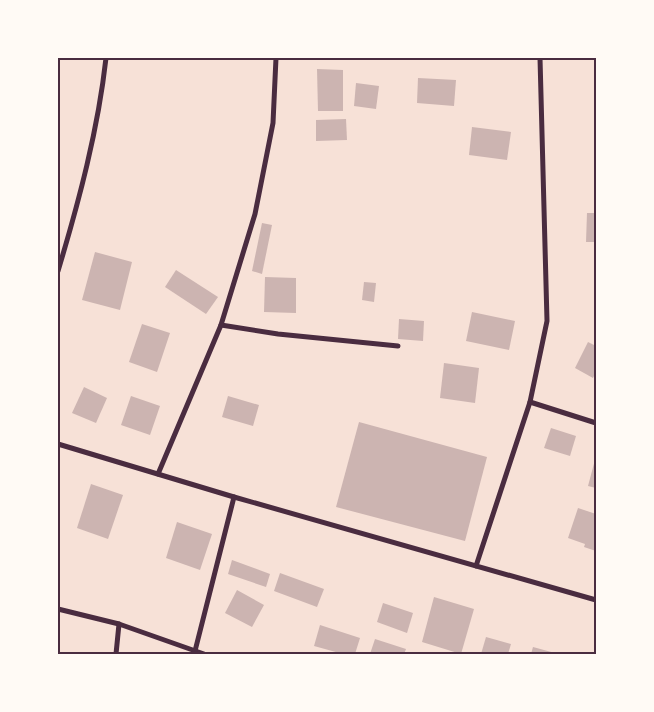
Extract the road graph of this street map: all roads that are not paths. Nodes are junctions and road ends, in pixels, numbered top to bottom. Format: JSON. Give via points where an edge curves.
{"nodes":[{"id":1,"x":106,"y":58,"type":"edge"},
{"id":2,"x":276,"y":58,"type":"edge"},
{"id":3,"x":540,"y":58,"type":"edge"},
{"id":4,"x":58,"y":271,"type":"edge"},
{"id":5,"x":221,"y":325,"type":"junction"},
{"id":6,"x":398,"y":346,"type":"dead end"},
{"id":7,"x":530,"y":402,"type":"junction"},
{"id":8,"x":596,"y":423,"type":"edge"},
{"id":9,"x":58,"y":444,"type":"edge"},
{"id":10,"x":158,"y":474,"type":"junction"},
{"id":11,"x":234,"y":497,"type":"junction"},
{"id":12,"x":476,"y":566,"type":"junction"},
{"id":13,"x":596,"y":600,"type":"edge"},
{"id":14,"x":58,"y":609,"type":"edge"},
{"id":15,"x":119,"y":624,"type":"junction"},
{"id":16,"x":194,"y":651,"type":"junction"},
{"id":17,"x":116,"y":654,"type":"edge"},
{"id":18,"x":204,"y":654,"type":"edge"}],
"edges":[{"from":1,"to":4,"type":"street","via":[[83,185]]},
{"from":2,"to":5,"type":"street","via":[[274,124],[255,214]]},
{"from":3,"to":7,"type":"street","via":[[547,322]]},
{"from":5,"to":6,"type":"street"},
{"from":5,"to":10,"type":"street"},
{"from":7,"to":8,"type":"street"},
{"from":7,"to":12,"type":"street"},
{"from":9,"to":10,"type":"street"},
{"from":10,"to":11,"type":"street"},
{"from":11,"to":12,"type":"street"},
{"from":11,"to":16,"type":"street"},
{"from":12,"to":13,"type":"street"},
{"from":14,"to":15,"type":"street"},
{"from":15,"to":16,"type":"street"},
{"from":15,"to":17,"type":"street"},
{"from":16,"to":18,"type":"street"}]}
